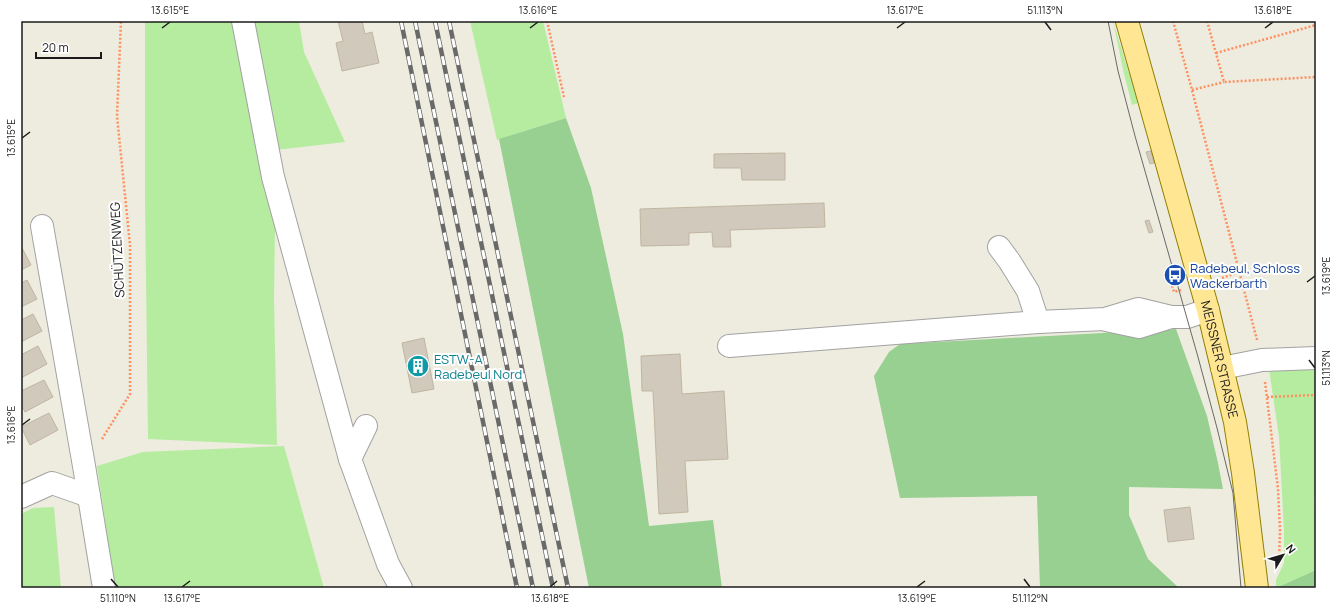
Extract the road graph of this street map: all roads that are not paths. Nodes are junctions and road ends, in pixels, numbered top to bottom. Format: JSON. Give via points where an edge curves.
{"nodes":[{"id":1,"x":243,"y":21,"type":"edge"},
{"id":2,"x":1127,"y":21,"type":"edge"},
{"id":3,"x":42,"y":226,"type":"dead end"},
{"id":4,"x":999,"y":247,"type":"dead end"},
{"id":5,"x":1208,"y":310,"type":"junction"},
{"id":6,"x":1038,"y":322,"type":"junction"},
{"id":7,"x":729,"y":346,"type":"dead end"},
{"id":8,"x":1316,"y":358,"type":"edge"},
{"id":9,"x":1222,"y":368,"type":"junction"},
{"id":10,"x":366,"y":426,"type":"dead end"},
{"id":11,"x":350,"y":458,"type":"junction"},
{"id":12,"x":88,"y":496,"type":"junction"},
{"id":13,"x":21,"y":497,"type":"edge"},
{"id":14,"x":104,"y":588,"type":"edge"},
{"id":15,"x":401,"y":588,"type":"edge"},
{"id":16,"x":1257,"y":588,"type":"edge"}],
"edges":[{"from":1,"to":11,"type":"street","via":[[273,177]]},
{"from":2,"to":5,"type":"main road","name":"MEISSNER STRASSE"},
{"from":3,"to":12,"type":"street"},
{"from":4,"to":6,"type":"street","via":[[1028,291]]},
{"from":5,"to":6,"type":"street","via":[[1187,317],[1172,317],[1138,309],[1105,319]]},
{"from":5,"to":9,"type":"main road","name":"MEISSNER STRASSE"},
{"from":6,"to":7,"type":"street"},
{"from":8,"to":9,"type":"street","via":[[1262,360]]},
{"from":9,"to":16,"type":"main road","name":"MEISSNER STRASSE","via":[[1235,422]]},
{"from":10,"to":11,"type":"street"},
{"from":11,"to":15,"type":"street","via":[[388,564]]},
{"from":12,"to":13,"type":"street","via":[[52,483]]},
{"from":12,"to":14,"type":"street"}]}
